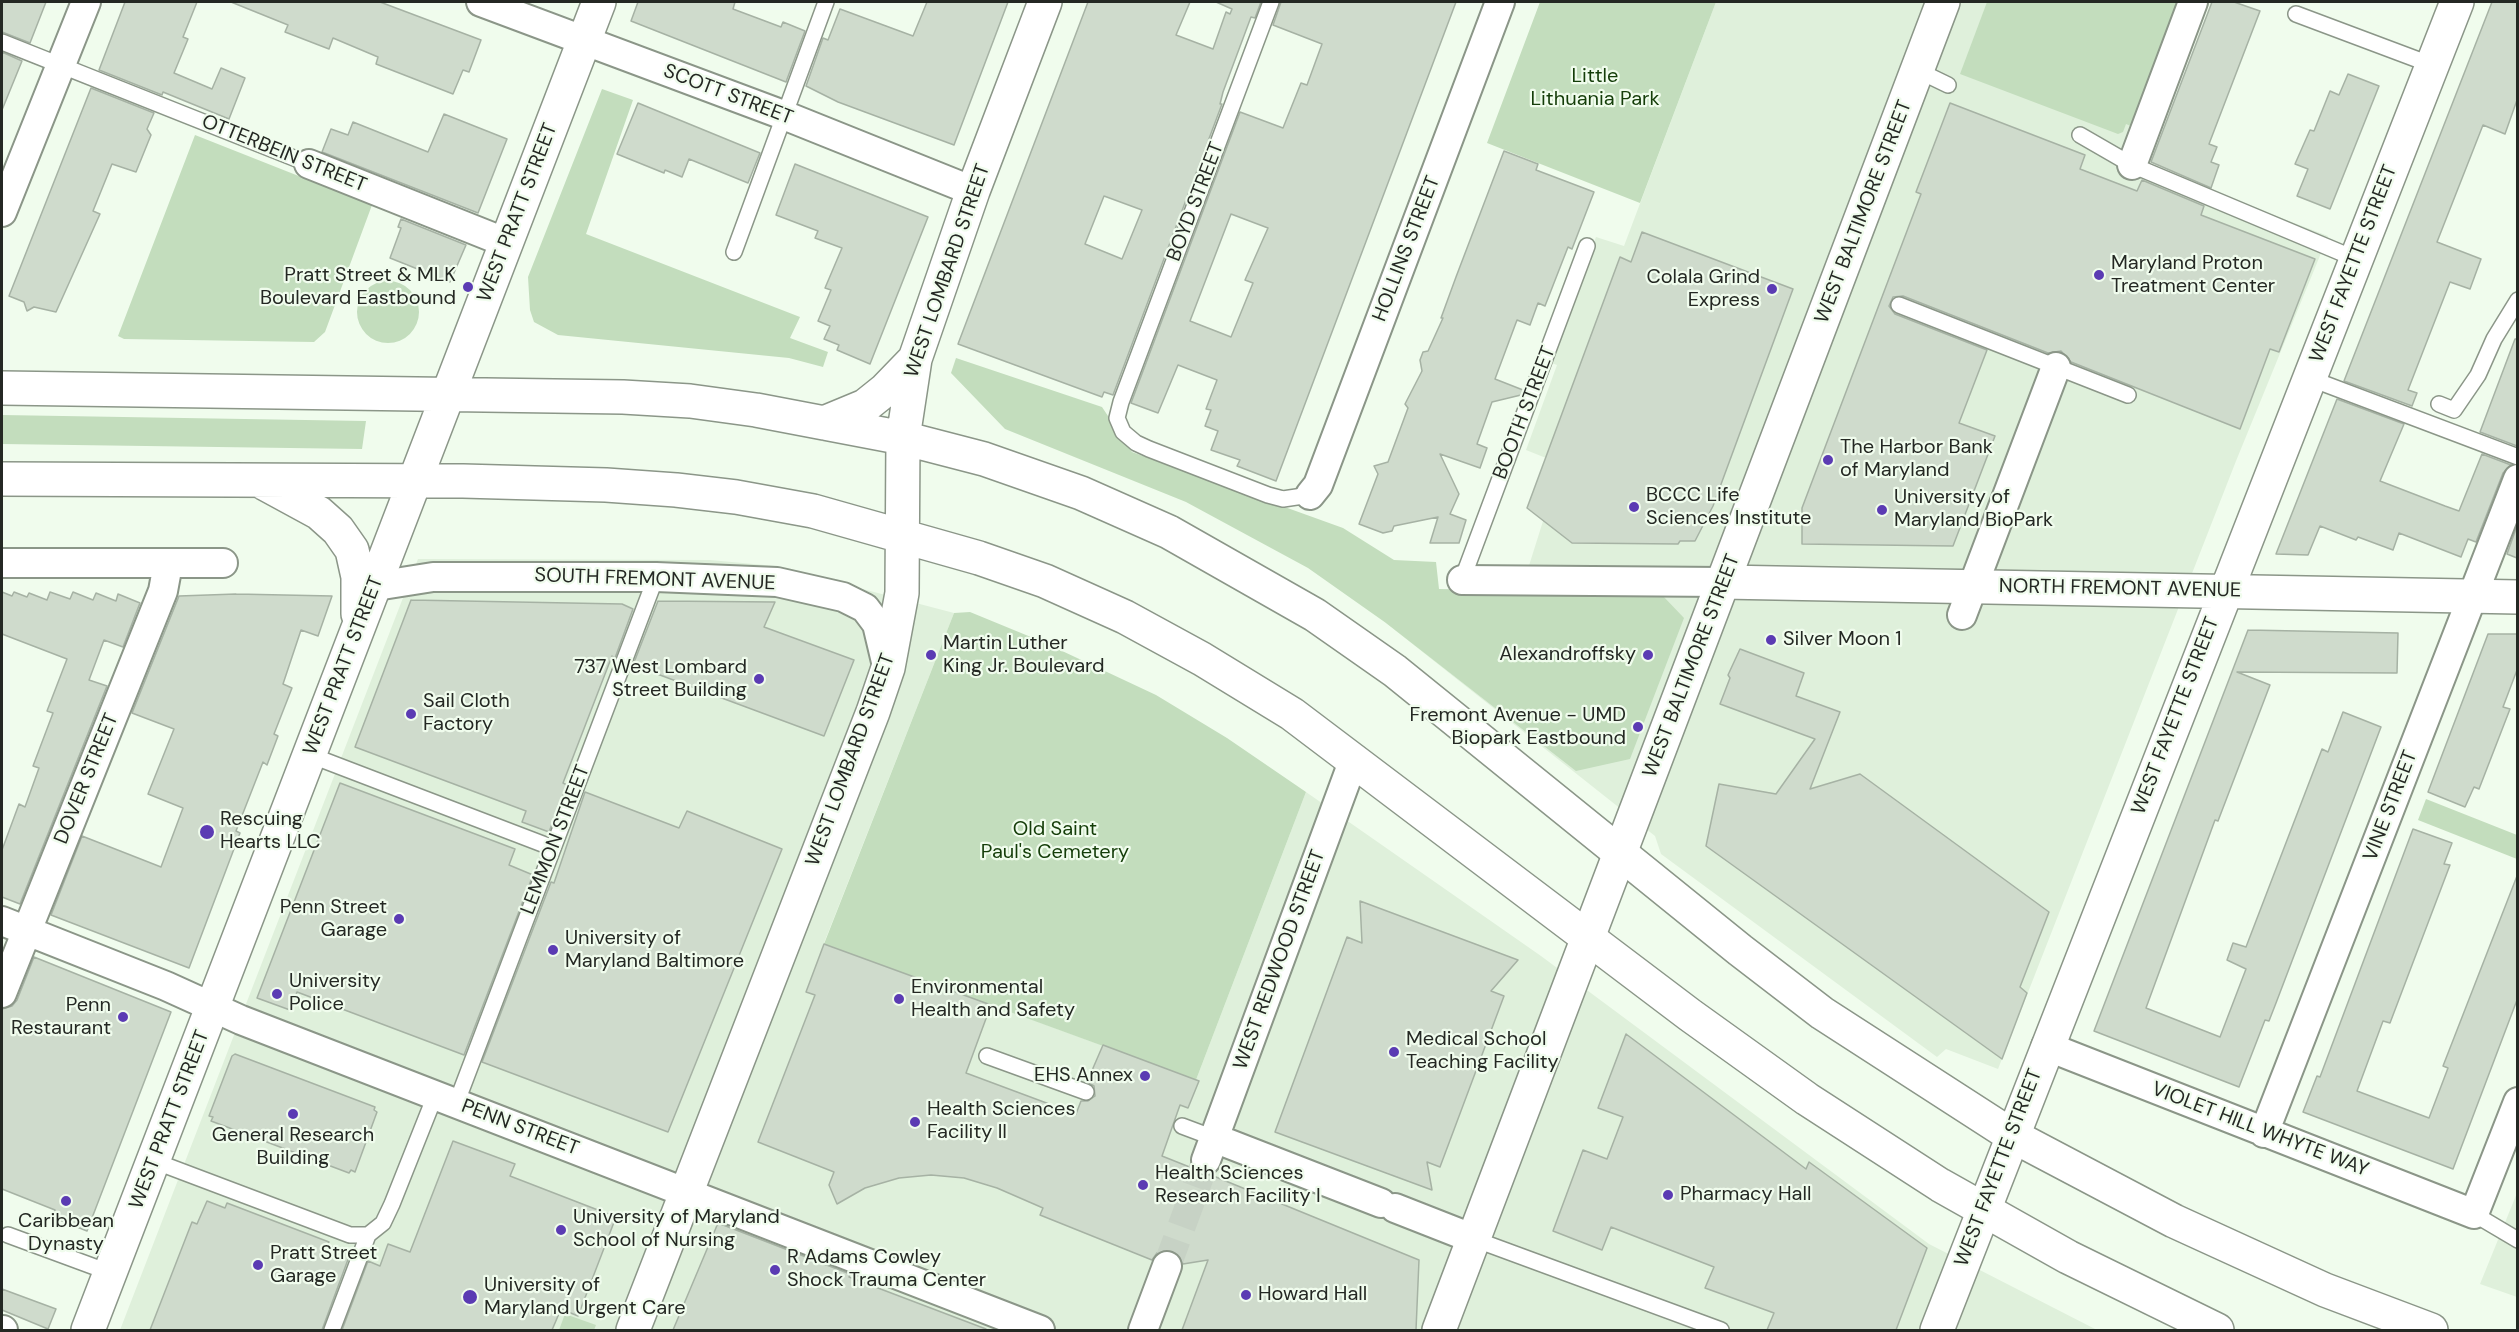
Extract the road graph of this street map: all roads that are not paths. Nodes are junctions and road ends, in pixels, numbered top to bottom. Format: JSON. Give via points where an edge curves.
{"nodes":[{"id":1,"x":86,"y":2,"type":"edge"},
{"id":2,"x":481,"y":2,"type":"edge"},
{"id":3,"x":599,"y":2,"type":"edge"},
{"id":4,"x":826,"y":2,"type":"edge"},
{"id":5,"x":1045,"y":2,"type":"edge"},
{"id":6,"x":1271,"y":2,"type":"edge"},
{"id":7,"x":1500,"y":2,"type":"edge"},
{"id":8,"x":1943,"y":2,"type":"edge"},
{"id":9,"x":2193,"y":2,"type":"edge"},
{"id":10,"x":2457,"y":2,"type":"edge"},
{"id":11,"x":2296,"y":14,"type":"dead end"},
{"id":12,"x":584,"y":40,"type":"junction"},
{"id":13,"x":2,"y":42,"type":"edge"},
{"id":14,"x":60,"y":65,"type":"junction"},
{"id":15,"x":2432,"y":65,"type":"junction"},
{"id":16,"x":1917,"y":70,"type":"junction"},
{"id":17,"x":1948,"y":84,"type":"dead end"},
{"id":18,"x":786,"y":116,"type":"junction"},
{"id":19,"x":2080,"y":135,"type":"dead end"},
{"id":20,"x":309,"y":164,"type":"joint"},
{"id":21,"x":2133,"y":165,"type":"junction"},
{"id":22,"x":973,"y":191,"type":"junction"},
{"id":23,"x":2,"y":212,"type":"edge"},
{"id":24,"x":507,"y":243,"type":"junction"},
{"id":25,"x":1587,"y":246,"type":"dead end"},
{"id":26,"x":734,"y":252,"type":"dead end"},
{"id":27,"x":2356,"y":259,"type":"junction"},
{"id":28,"x":2517,"y":300,"type":"edge"},
{"id":29,"x":1899,"y":305,"type":"dead end"},
{"id":30,"x":2502,"y":325,"type":"junction"},
{"id":31,"x":2517,"y":331,"type":"edge"},
{"id":32,"x":915,"y":359,"type":"junction"},
{"id":33,"x":2056,"y":367,"type":"junction"},
{"id":34,"x":2309,"y":378,"type":"junction"},
{"id":35,"x":2,"y":388,"type":"edge"},
{"id":36,"x":449,"y":395,"type":"junction"},
{"id":37,"x":2128,"y":395,"type":"dead end"},
{"id":38,"x":2439,"y":404,"type":"dead end"},
{"id":39,"x":824,"y":423,"type":"junction"},
{"id":40,"x":903,"y":438,"type":"junction"},
{"id":41,"x":2517,"y":457,"type":"edge"},
{"id":42,"x":2,"y":479,"type":"edge"},
{"id":43,"x":2517,"y":479,"type":"edge"},
{"id":44,"x":258,"y":480,"type":"junction"},
{"id":45,"x":416,"y":481,"type":"junction"},
{"id":46,"x":1310,"y":495,"type":"joint"},
{"id":47,"x":904,"y":536,"type":"junction"},
{"id":48,"x":2,"y":563,"type":"edge"},
{"id":49,"x":223,"y":563,"type":"dead end"},
{"id":50,"x":168,"y":564,"type":"junction"},
{"id":51,"x":656,"y":577,"type":"junction"},
{"id":52,"x":1462,"y":580,"type":"joint"},
{"id":53,"x":1723,"y":582,"type":"junction"},
{"id":54,"x":376,"y":586,"type":"junction"},
{"id":55,"x":2225,"y":591,"type":"junction"},
{"id":56,"x":2473,"y":596,"type":"junction"},
{"id":57,"x":2517,"y":597,"type":"edge"},
{"id":58,"x":1967,"y":600,"type":"junction"},
{"id":59,"x":358,"y":632,"type":"junction"},
{"id":60,"x":888,"y":668,"type":"junction"},
{"id":61,"x":310,"y":755,"type":"junction"},
{"id":62,"x":1354,"y":759,"type":"junction"},
{"id":63,"x":553,"y":848,"type":"junction"},
{"id":64,"x":1622,"y":852,"type":"junction"},
{"id":65,"x":14,"y":926,"type":"edge"},
{"id":66,"x":1588,"y":938,"type":"junction"},
{"id":67,"x":2,"y":993,"type":"edge"},
{"id":68,"x":212,"y":1009,"type":"junction"},
{"id":69,"x":2046,"y":1046,"type":"junction"},
{"id":70,"x":987,"y":1056,"type":"dead end"},
{"id":71,"x":1086,"y":1092,"type":"dead end"},
{"id":72,"x":446,"y":1100,"type":"junction"},
{"id":73,"x":2517,"y":1102,"type":"edge"},
{"id":74,"x":1182,"y":1126,"type":"dead end"},
{"id":75,"x":2264,"y":1133,"type":"junction"},
{"id":76,"x":2012,"y":1135,"type":"junction"},
{"id":77,"x":1210,"y":1149,"type":"junction"},
{"id":78,"x":154,"y":1161,"type":"junction"},
{"id":79,"x":686,"y":1193,"type":"junction"},
{"id":80,"x":1983,"y":1211,"type":"junction"},
{"id":81,"x":2474,"y":1214,"type":"junction"},
{"id":82,"x":8,"y":1235,"type":"dead end"},
{"id":83,"x":368,"y":1235,"type":"junction"},
{"id":84,"x":1474,"y":1239,"type":"junction"},
{"id":85,"x":2517,"y":1240,"type":"edge"},
{"id":86,"x":1167,"y":1266,"type":"tunnel mouth"},
{"id":87,"x":111,"y":1273,"type":"junction"},
{"id":88,"x":88,"y":1330,"type":"edge"},
{"id":89,"x":332,"y":1330,"type":"edge"},
{"id":90,"x":633,"y":1330,"type":"edge"},
{"id":91,"x":1040,"y":1330,"type":"edge"},
{"id":92,"x":1143,"y":1330,"type":"edge"},
{"id":93,"x":1439,"y":1330,"type":"edge"},
{"id":94,"x":1721,"y":1330,"type":"edge"},
{"id":95,"x":1937,"y":1330,"type":"edge"},
{"id":96,"x":2217,"y":1330,"type":"edge"},
{"id":97,"x":2431,"y":1330,"type":"edge"}],
"edges":[{"from":1,"to":14,"type":"street"},
{"from":2,"to":12,"type":"street","name":"SCOTT STREET"},
{"from":3,"to":12,"type":"main road","name":"WEST PRATT STREET"},
{"from":4,"to":18,"type":"lane"},
{"from":5,"to":22,"type":"main road","name":"WEST LOMBARD STREET"},
{"from":6,"to":46,"type":"lane","name":"BOYD STREET","via":[[1117,418],[1123,432],[1136,443],[1268,495],[1283,499]]},
{"from":7,"to":46,"type":"street","name":"HOLLINS STREET","via":[[1318,485]]},
{"from":8,"to":16,"type":"main road","name":"WEST BALTIMORE STREET"},
{"from":9,"to":21,"type":"street"},
{"from":10,"to":15,"type":"main road","name":"WEST FAYETTE STREET"},
{"from":11,"to":15,"type":"lane"},
{"from":12,"to":18,"type":"street","name":"SCOTT STREET"},
{"from":12,"to":24,"type":"main road","name":"WEST PRATT STREET"},
{"from":13,"to":14,"type":"lane","name":"OTTERBEIN STREET"},
{"from":14,"to":20,"type":"lane","name":"OTTERBEIN STREET"},
{"from":14,"to":23,"type":"street"},
{"from":15,"to":27,"type":"main road","name":"WEST FAYETTE STREET"},
{"from":16,"to":17,"type":"lane"},
{"from":16,"to":53,"type":"main road","name":"WEST BALTIMORE STREET"},
{"from":18,"to":22,"type":"street","name":"SCOTT STREET"},
{"from":18,"to":26,"type":"lane"},
{"from":19,"to":21,"type":"lane"},
{"from":20,"to":24,"type":"street","name":"OTTERBEIN STREET"},
{"from":21,"to":27,"type":"lane"},
{"from":22,"to":32,"type":"main road","name":"WEST LOMBARD STREET"},
{"from":24,"to":36,"type":"main road","name":"WEST PRATT STREET"},
{"from":25,"to":52,"type":"lane","name":"BOOTH STREET"},
{"from":27,"to":34,"type":"main road","name":"WEST FAYETTE STREET"},
{"from":28,"to":30,"type":"lane"},
{"from":29,"to":33,"type":"lane"},
{"from":30,"to":31,"type":"lane"},
{"from":30,"to":38,"type":"lane","via":[[2478,375],[2454,410]]},
{"from":32,"to":39,"type":"main road","via":[[865,406]]},
{"from":32,"to":40,"type":"main road","name":"WEST LOMBARD STREET"},
{"from":33,"to":37,"type":"lane"},
{"from":33,"to":58,"type":"street"},
{"from":34,"to":41,"type":"lane"},
{"from":34,"to":55,"type":"main road","name":"WEST FAYETTE STREET"},
{"from":35,"to":36,"type":"main road"},
{"from":36,"to":39,"type":"main road","via":[[690,401]]},
{"from":36,"to":45,"type":"main road","name":"WEST PRATT STREET"},
{"from":39,"to":40,"type":"main road"},
{"from":40,"to":47,"type":"main road","name":"WEST LOMBARD STREET"},
{"from":40,"to":64,"type":"main road","via":[[984,459],[1081,493],[1169,532],[1254,579],[1315,615],[1395,671]]},
{"from":42,"to":44,"type":"main road"},
{"from":43,"to":56,"type":"street","name":"VINE STREET"},
{"from":44,"to":45,"type":"main road"},
{"from":44,"to":59,"type":"main road","via":[[319,513],[352,550],[358,577]]},
{"from":45,"to":47,"type":"main road","via":[[676,490],[813,511]]},
{"from":45,"to":54,"type":"main road","name":"WEST PRATT STREET"},
{"from":47,"to":60,"type":"main road","name":"WEST LOMBARD STREET","via":[[902,592]]},
{"from":47,"to":62,"type":"main road","via":[[1045,581],[1125,617],[1262,694]]},
{"from":48,"to":50,"type":"street"},
{"from":49,"to":50,"type":"street"},
{"from":50,"to":65,"type":"street","name":"DOVER STREET","via":[[163,591]]},
{"from":51,"to":54,"type":"street","name":"SOUTH FREMONT AVENUE","via":[[434,577]]},
{"from":51,"to":60,"type":"street","name":"SOUTH FREMONT AVENUE","via":[[777,582],[851,600],[874,618]]},
{"from":51,"to":63,"type":"lane","name":"LEMMON STREET"},
{"from":52,"to":53,"type":"street"},
{"from":53,"to":58,"type":"main road","name":"NORTH FREMONT AVENUE"},
{"from":53,"to":64,"type":"main road","name":"WEST BALTIMORE STREET"},
{"from":54,"to":59,"type":"main road","name":"WEST PRATT STREET"},
{"from":55,"to":56,"type":"main road","name":"NORTH FREMONT AVENUE"},
{"from":55,"to":58,"type":"main road","name":"NORTH FREMONT AVENUE"},
{"from":55,"to":69,"type":"main road","name":"WEST FAYETTE STREET"},
{"from":56,"to":57,"type":"main road","name":"NORTH FREMONT AVENUE"},
{"from":56,"to":75,"type":"street","name":"VINE STREET"},
{"from":59,"to":61,"type":"main road","name":"WEST PRATT STREET"},
{"from":60,"to":79,"type":"main road","name":"WEST LOMBARD STREET"},
{"from":61,"to":63,"type":"lane"},
{"from":61,"to":68,"type":"main road","name":"WEST PRATT STREET"},
{"from":62,"to":66,"type":"main road"},
{"from":62,"to":77,"type":"street","name":"WEST REDWOOD STREET"},
{"from":63,"to":72,"type":"lane","name":"LEMMON STREET"},
{"from":64,"to":66,"type":"main road","name":"WEST BALTIMORE STREET"},
{"from":64,"to":76,"type":"main road","via":[[1822,1013]]},
{"from":65,"to":67,"type":"street","name":"DOVER STREET"},
{"from":65,"to":68,"type":"street","name":"PENN STREET","via":[[166,986]]},
{"from":66,"to":80,"type":"main road","via":[[1808,1099]]},
{"from":66,"to":84,"type":"main road","name":"WEST BALTIMORE STREET"},
{"from":68,"to":72,"type":"street","name":"PENN STREET"},
{"from":68,"to":78,"type":"main road","name":"WEST PRATT STREET"},
{"from":69,"to":75,"type":"street","name":"VIOLET HILL WHYTE WAY"},
{"from":69,"to":76,"type":"main road","name":"WEST FAYETTE STREET"},
{"from":70,"to":71,"type":"lane"},
{"from":72,"to":79,"type":"street","name":"PENN STREET"},
{"from":72,"to":83,"type":"lane","name":"LEMMON STREET","via":[[383,1223]]},
{"from":73,"to":81,"type":"street"},
{"from":74,"to":77,"type":"lane"},
{"from":75,"to":81,"type":"street","name":"VIOLET HILL WHYTE WAY"},
{"from":76,"to":80,"type":"main road","name":"WEST FAYETTE STREET"},
{"from":76,"to":97,"type":"main road","via":[[2174,1221],[2325,1290]]},
{"from":77,"to":84,"type":"street","via":[[1388,1205]]},
{"from":78,"to":83,"type":"lane","via":[[350,1235]]},
{"from":78,"to":87,"type":"main road","name":"WEST PRATT STREET"},
{"from":79,"to":90,"type":"main road","name":"WEST LOMBARD STREET"},
{"from":79,"to":91,"type":"street","name":"PENN STREET"},
{"from":80,"to":95,"type":"main road","name":"WEST FAYETTE STREET"},
{"from":80,"to":96,"type":"main road","via":[[2139,1294]]},
{"from":81,"to":85,"type":"lane"},
{"from":82,"to":87,"type":"lane"},
{"from":83,"to":89,"type":"lane"},
{"from":84,"to":93,"type":"main road","name":"WEST BALTIMORE STREET"},
{"from":84,"to":94,"type":"lane"},
{"from":86,"to":92,"type":"street"},
{"from":87,"to":88,"type":"main road","name":"WEST PRATT STREET"}]}
